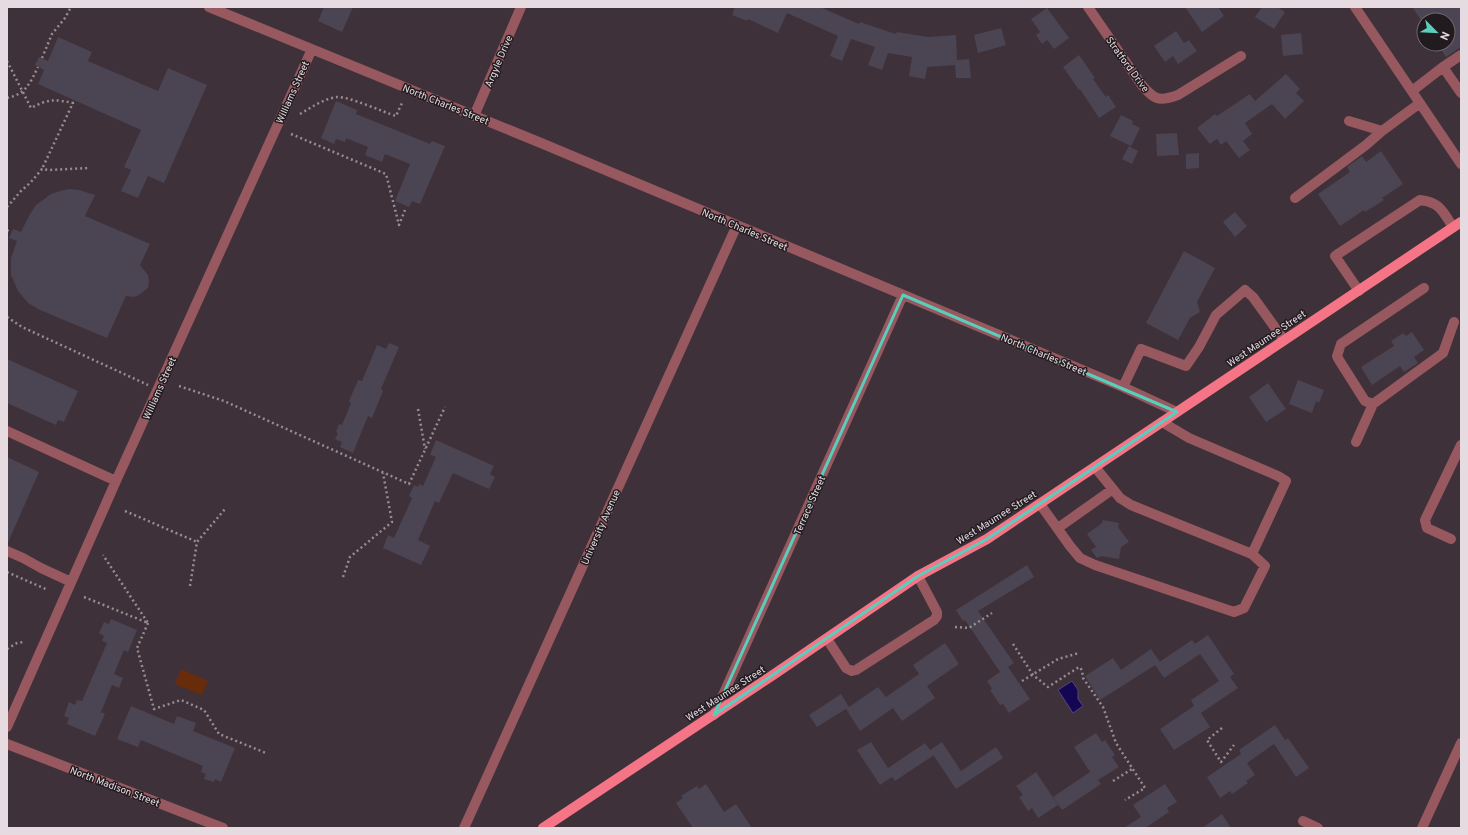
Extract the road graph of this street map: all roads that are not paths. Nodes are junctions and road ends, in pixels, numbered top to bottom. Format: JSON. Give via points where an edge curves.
{"nodes":[{"id":1,"x":210,"y":7,"type":"edge"},
{"id":2,"x":521,"y":7,"type":"edge"},
{"id":3,"x":1088,"y":7,"type":"edge"},
{"id":4,"x":1355,"y":7,"type":"edge"},
{"id":5,"x":312,"y":49,"type":"junction"},
{"id":6,"x":1461,"y":55,"type":"edge"},
{"id":7,"x":1242,"y":56,"type":"dead end"},
{"id":8,"x":1443,"y":67,"type":"junction"},
{"id":9,"x":1412,"y":91,"type":"junction"},
{"id":10,"x":1461,"y":93,"type":"edge"},
{"id":11,"x":1420,"y":102,"type":"junction"},
{"id":12,"x":474,"y":116,"type":"junction"},
{"id":13,"x":1348,"y":121,"type":"dead end"},
{"id":14,"x":1382,"y":131,"type":"junction"},
{"id":15,"x":1461,"y":164,"type":"edge"},
{"id":16,"x":1295,"y":198,"type":"dead end"},
{"id":17,"x":1457,"y":225,"type":"edge"},
{"id":18,"x":736,"y":226,"type":"junction"},
{"id":19,"x":1424,"y":288,"type":"dead end"},
{"id":20,"x":1359,"y":290,"type":"junction"},
{"id":21,"x":903,"y":295,"type":"junction"},
{"id":22,"x":1454,"y":322,"type":"dead end"},
{"id":23,"x":1284,"y":340,"type":"junction"},
{"id":24,"x":1123,"y":387,"type":"junction"},
{"id":25,"x":1373,"y":404,"type":"junction"},
{"id":26,"x":1177,"y":412,"type":"junction"},
{"id":27,"x":1162,"y":422,"type":"junction"},
{"id":28,"x":7,"y":431,"type":"edge"},
{"id":29,"x":1356,"y":442,"type":"dead end"},
{"id":30,"x":1461,"y":445,"type":"edge"},
{"id":31,"x":1096,"y":467,"type":"junction"},
{"id":32,"x":116,"y":481,"type":"junction"},
{"id":33,"x":1113,"y":489,"type":"junction"},
{"id":34,"x":1040,"y":504,"type":"junction"},
{"id":35,"x":1058,"y":528,"type":"junction"},
{"id":36,"x":1451,"y":539,"type":"dead end"},
{"id":37,"x":7,"y":551,"type":"edge"},
{"id":38,"x":1252,"y":554,"type":"junction"},
{"id":39,"x":918,"y":576,"type":"junction"},
{"id":40,"x":71,"y":582,"type":"junction"},
{"id":41,"x":827,"y":639,"type":"junction"},
{"id":42,"x":714,"y":715,"type":"junction"},
{"id":43,"x":7,"y":727,"type":"edge"},
{"id":44,"x":1461,"y":743,"type":"edge"},
{"id":45,"x":7,"y":744,"type":"edge"},
{"id":46,"x":1303,"y":821,"type":"dead end"},
{"id":47,"x":223,"y":828,"type":"edge"},
{"id":48,"x":464,"y":828,"type":"edge"},
{"id":49,"x":543,"y":828,"type":"edge"},
{"id":50,"x":1318,"y":828,"type":"edge"},
{"id":51,"x":1422,"y":828,"type":"edge"}],
"edges":[{"from":1,"to":5,"type":"street","name":"North Charles Street"},
{"from":2,"to":12,"type":"street","name":"Argyle Drive"},
{"from":3,"to":7,"type":"street","name":"Stratford Drive","via":[[1141,84],[1157,99],[1168,99],[1178,95]]},
{"from":4,"to":9,"type":"street"},
{"from":5,"to":12,"type":"street","name":"North Charles Street"},
{"from":5,"to":32,"type":"street","name":"Williams Street"},
{"from":6,"to":8,"type":"street"},
{"from":8,"to":9,"type":"street"},
{"from":8,"to":10,"type":"street"},
{"from":9,"to":11,"type":"street"},
{"from":11,"to":14,"type":"street"},
{"from":11,"to":15,"type":"street"},
{"from":12,"to":18,"type":"street","name":"North Charles Street"},
{"from":13,"to":14,"type":"street"},
{"from":14,"to":16,"type":"street"},
{"from":17,"to":20,"type":"main road","name":"West Maumee Street"},
{"from":17,"to":20,"type":"street","via":[[1430,201],[1420,200],[1335,256]]},
{"from":18,"to":21,"type":"street","name":"North Charles Street"},
{"from":18,"to":48,"type":"street","name":"University Avenue"},
{"from":19,"to":25,"type":"street","via":[[1341,344],[1338,360],[1365,401]]},
{"from":20,"to":23,"type":"main road","name":"West Maumee Street"},
{"from":21,"to":24,"type":"street","name":"North Charles Street"},
{"from":21,"to":42,"type":"street","name":"Terrace Street"},
{"from":22,"to":25,"type":"street","via":[[1443,353]]},
{"from":23,"to":24,"type":"street","via":[[1254,297],[1245,290],[1216,315],[1186,366],[1141,349]]},
{"from":23,"to":26,"type":"main road","name":"West Maumee Street"},
{"from":24,"to":26,"type":"street","name":"North Charles Street"},
{"from":25,"to":29,"type":"street"},
{"from":26,"to":27,"type":"main road","name":"West Maumee Street"},
{"from":27,"to":31,"type":"main road","name":"West Maumee Street"},
{"from":27,"to":38,"type":"street","via":[[1189,438],[1286,481]]},
{"from":28,"to":32,"type":"street"},
{"from":30,"to":36,"type":"street","via":[[1425,520],[1428,528]]},
{"from":31,"to":33,"type":"street"},
{"from":31,"to":34,"type":"main road","name":"West Maumee Street"},
{"from":32,"to":40,"type":"street","name":"Williams Street"},
{"from":33,"to":35,"type":"street"},
{"from":33,"to":38,"type":"street","via":[[1120,498],[1131,505]]},
{"from":34,"to":35,"type":"street"},
{"from":34,"to":39,"type":"main road","name":"West Maumee Street","via":[[987,539]]},
{"from":35,"to":38,"type":"street","via":[[1080,558],[1234,612],[1244,608],[1265,566]]},
{"from":37,"to":40,"type":"street"},
{"from":39,"to":41,"type":"main road","name":"West Maumee Street"},
{"from":39,"to":41,"type":"street","via":[[937,612],[934,620],[852,671],[846,668]]},
{"from":40,"to":43,"type":"street","name":"Williams Street"},
{"from":41,"to":42,"type":"main road","name":"West Maumee Street"},
{"from":42,"to":49,"type":"main road","name":"West Maumee Street"},
{"from":44,"to":51,"type":"street"},
{"from":45,"to":47,"type":"street","name":"North Madison Street"},
{"from":46,"to":50,"type":"street"}]}
